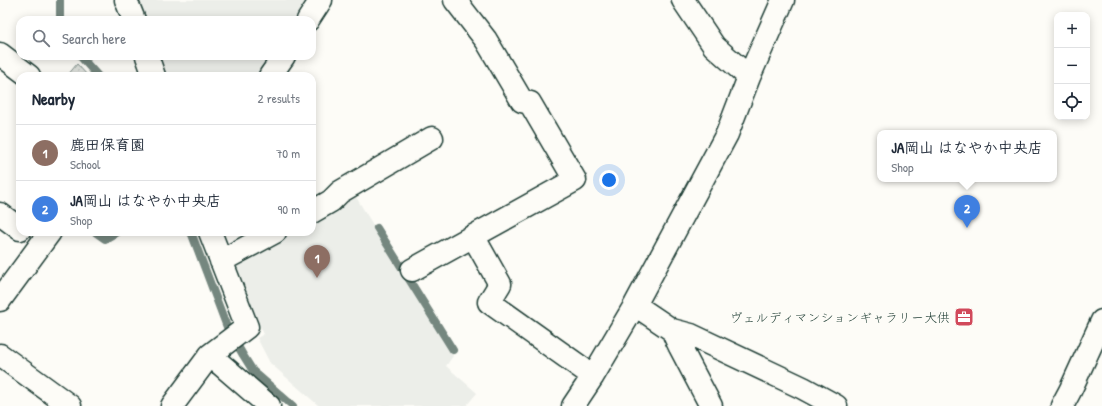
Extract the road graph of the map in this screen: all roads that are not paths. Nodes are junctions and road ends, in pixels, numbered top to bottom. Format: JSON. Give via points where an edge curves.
{"nodes":[{"id":1,"x":126,"y":0,"type":"edge"},
{"id":2,"x":321,"y":0,"type":"edge"},
{"id":3,"x":455,"y":0,"type":"edge"},
{"id":4,"x":683,"y":0,"type":"edge"},
{"id":5,"x":782,"y":0,"type":"edge"},
{"id":6,"x":132,"y":16,"type":"edge"},
{"id":7,"x":311,"y":16,"type":"edge"},
{"id":8,"x":0,"y":54,"type":"edge"},
{"id":9,"x":148,"y":60,"type":"edge"},
{"id":10,"x":281,"y":60,"type":"edge"},
{"id":11,"x":24,"y":72,"type":"edge"},
{"id":12,"x":153,"y":72,"type":"edge"},
{"id":13,"x":273,"y":72,"type":"edge"},
{"id":14,"x":749,"y":77,"type":"junction"},
{"id":15,"x":432,"y":138,"type":"dead end"},
{"id":16,"x":316,"y":210,"type":"edge"},
{"id":17,"x":0,"y":214,"type":"edge"},
{"id":18,"x":16,"y":226,"type":"edge"},
{"id":19,"x":38,"y":236,"type":"edge"},
{"id":20,"x":212,"y":236,"type":"edge"},
{"id":21,"x":268,"y":236,"type":"edge"},
{"id":22,"x":473,"y":236,"type":"junction"},
{"id":23,"x":221,"y":261,"type":"junction"},
{"id":24,"x":412,"y":270,"type":"dead end"},
{"id":25,"x":0,"y":300,"type":"edge"},
{"id":26,"x":635,"y":305,"type":"junction"},
{"id":27,"x":1102,"y":321,"type":"edge"},
{"id":28,"x":672,"y":330,"type":"junction"},
{"id":29,"x":225,"y":344,"type":"junction"},
{"id":30,"x":0,"y":355,"type":"edge"},
{"id":31,"x":593,"y":376,"type":"junction"},
{"id":32,"x":70,"y":406,"type":"edge"},
{"id":33,"x":172,"y":406,"type":"edge"},
{"id":34,"x":269,"y":406,"type":"edge"},
{"id":35,"x":573,"y":406,"type":"edge"},
{"id":36,"x":711,"y":406,"type":"edge"},
{"id":37,"x":836,"y":406,"type":"edge"},
{"id":38,"x":1062,"y":406,"type":"edge"}],
"edges":[{"from":1,"to":6,"type":"street"},
{"from":2,"to":7,"type":"street"},
{"from":3,"to":22,"type":"street","via":[[486,40],[522,100],[530,103],[575,180]]},
{"from":4,"to":14,"type":"street","via":[[714,46]]},
{"from":5,"to":14,"type":"street"},
{"from":8,"to":11,"type":"street"},
{"from":9,"to":12,"type":"street"},
{"from":10,"to":13,"type":"street"},
{"from":14,"to":26,"type":"street","via":[[727,134]]},
{"from":15,"to":16,"type":"street","via":[[340,192]]},
{"from":17,"to":18,"type":"street"},
{"from":19,"to":25,"type":"street"},
{"from":20,"to":23,"type":"street"},
{"from":21,"to":23,"type":"street"},
{"from":22,"to":24,"type":"street"},
{"from":22,"to":31,"type":"street","via":[[500,284],[489,302]]},
{"from":23,"to":29,"type":"street","via":[[247,327]]},
{"from":26,"to":28,"type":"street"},
{"from":26,"to":31,"type":"street"},
{"from":27,"to":38,"type":"street"},
{"from":28,"to":36,"type":"street"},
{"from":28,"to":37,"type":"street","via":[[691,335]]},
{"from":29,"to":33,"type":"street"},
{"from":29,"to":34,"type":"street"},
{"from":30,"to":32,"type":"street"},
{"from":31,"to":35,"type":"street"}]}
